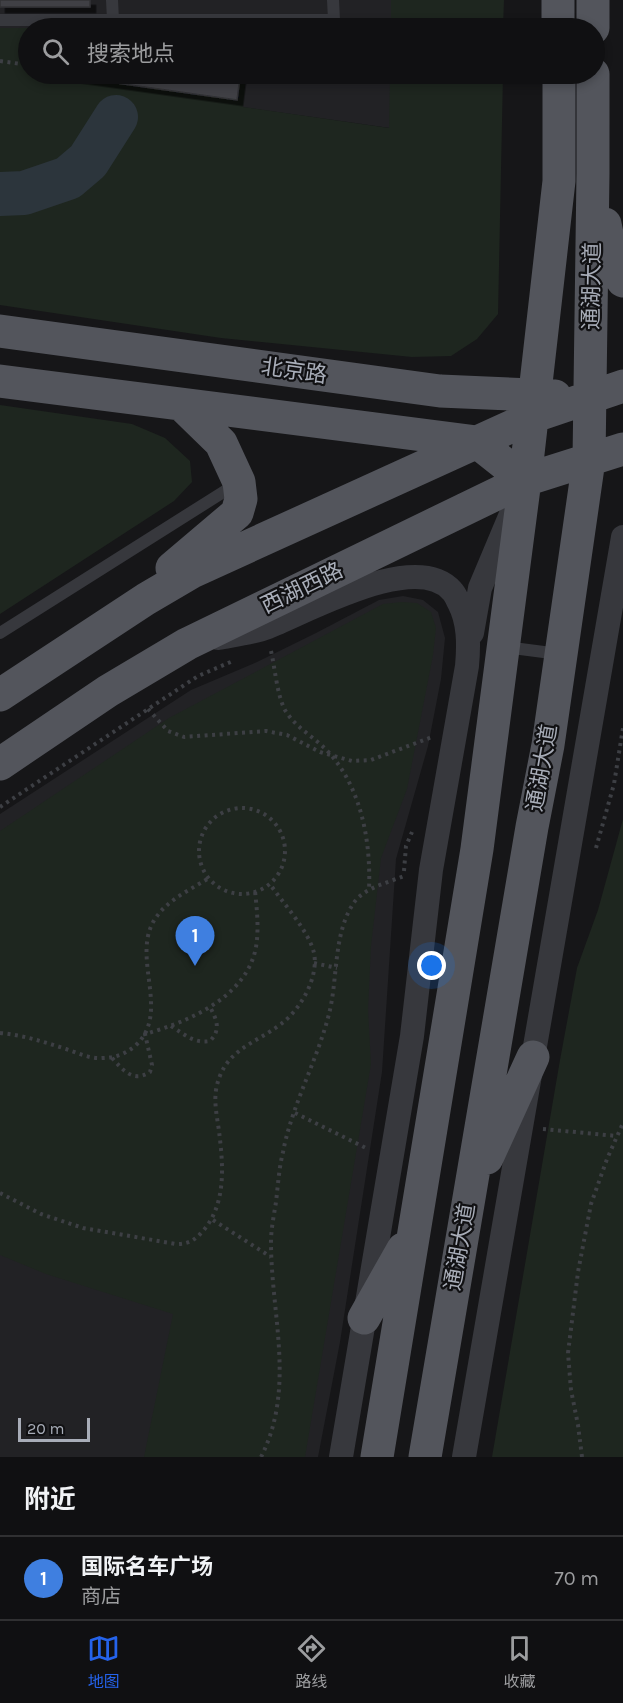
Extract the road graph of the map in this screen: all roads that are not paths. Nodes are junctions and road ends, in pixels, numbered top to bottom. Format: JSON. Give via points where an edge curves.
{"nodes":[{"id":1,"x":112,"y":0,"type":"edge"},
{"id":2,"x":333,"y":0,"type":"edge"},
{"id":3,"x":558,"y":0,"type":"edge"},
{"id":4,"x":593,"y":0,"type":"edge"},
{"id":5,"x":112,"y":18,"type":"edge"},
{"id":6,"x":334,"y":18,"type":"edge"},
{"id":7,"x":558,"y":18,"type":"edge"},
{"id":8,"x":593,"y":18,"type":"edge"},
{"id":9,"x":0,"y":20,"type":"edge"},
{"id":10,"x":18,"y":20,"type":"edge"},
{"id":11,"x":559,"y":84,"type":"edge"},
{"id":12,"x":593,"y":84,"type":"edge"},
{"id":13,"x":593,"y":174,"type":"junction"},
{"id":14,"x":573,"y":235,"type":"junction"},
{"id":15,"x":623,"y":281,"type":"edge"},
{"id":16,"x":0,"y":331,"type":"edge"},
{"id":17,"x":0,"y":381,"type":"edge"},
{"id":18,"x":623,"y":386,"type":"edge"},
{"id":19,"x":590,"y":397,"type":"junction"},
{"id":20,"x":183,"y":406,"type":"junction"},
{"id":21,"x":533,"y":406,"type":"junction"},
{"id":22,"x":477,"y":442,"type":"junction"},
{"id":23,"x":623,"y":449,"type":"edge"},
{"id":24,"x":589,"y":460,"type":"junction"},
{"id":25,"x":525,"y":480,"type":"junction"},
{"id":26,"x":239,"y":482,"type":"junction"},
{"id":27,"x":623,"y":537,"type":"edge"},
{"id":28,"x":124,"y":614,"type":"junction"},
{"id":29,"x":0,"y":633,"type":"edge"},
{"id":30,"x":187,"y":644,"type":"junction"},
{"id":31,"x":503,"y":647,"type":"junction"},
{"id":32,"x":468,"y":650,"type":"junction"},
{"id":33,"x":561,"y":654,"type":"junction"},
{"id":34,"x":0,"y":695,"type":"edge"},
{"id":35,"x":0,"y":764,"type":"edge"},
{"id":36,"x":533,"y":1057,"type":"junction"},
{"id":37,"x":468,"y":1198,"type":"junction"},
{"id":38,"x":414,"y":1229,"type":"junction"},
{"id":39,"x":364,"y":1318,"type":"junction"},
{"id":40,"x":341,"y":1457,"type":"edge"},
{"id":41,"x":377,"y":1457,"type":"edge"},
{"id":42,"x":425,"y":1457,"type":"edge"},
{"id":43,"x":464,"y":1457,"type":"edge"}],
"edges":[{"from":1,"to":5,"type":"lane"},
{"from":2,"to":6,"type":"lane"},
{"from":3,"to":7,"type":"main road"},
{"from":4,"to":8,"type":"main road"},
{"from":9,"to":10,"type":"lane"},
{"from":11,"to":14,"type":"main road","name":"通湖大道","via":[[559,181]]},
{"from":12,"to":13,"type":"main road","name":"通湖大道"},
{"from":13,"to":14,"type":"main road","name":"通湖大道"},
{"from":13,"to":15,"type":"main road","via":[[614,268]]},
{"from":14,"to":19,"type":"main road","name":"通湖大道"},
{"from":14,"to":21,"type":"main road","name":"通湖大道"},
{"from":16,"to":21,"type":"main road","name":"北京路"},
{"from":17,"to":20,"type":"main road"},
{"from":18,"to":19,"type":"main road"},
{"from":19,"to":21,"type":"main road"},
{"from":19,"to":24,"type":"main road","name":"通湖大道"},
{"from":20,"to":22,"type":"main road"},
{"from":20,"to":26,"type":"main road","via":[[221,443]]},
{"from":21,"to":22,"type":"main road"},
{"from":21,"to":25,"type":"main road","name":"通湖大道"},
{"from":22,"to":25,"type":"main road"},
{"from":22,"to":28,"type":"main road","via":[[192,572]]},
{"from":23,"to":24,"type":"main road","name":"西湖西路"},
{"from":24,"to":25,"type":"main road","name":"西湖西路"},
{"from":24,"to":33,"type":"main road","name":"通湖大道"},
{"from":25,"to":30,"type":"main road","name":"西湖西路"},
{"from":25,"to":31,"type":"main road","name":"通湖大道"},
{"from":25,"to":32,"type":"street","via":[[480,588]]},
{"from":26,"to":28,"type":"main road","via":[[242,499],[237,513],[161,576]]},
{"from":26,"to":29,"type":"lane"},
{"from":27,"to":36,"type":"street"},
{"from":28,"to":34,"type":"main road"},
{"from":30,"to":32,"type":"street","via":[[265,629],[385,580],[411,576],[432,578],[452,590],[467,626]]},
{"from":30,"to":35,"type":"main road","name":"西湖西路","via":[[108,691]]},
{"from":31,"to":33,"type":"lane"},
{"from":31,"to":38,"type":"main road","name":"通湖大道","via":[[477,849]]},
{"from":32,"to":39,"type":"street","via":[[431,870],[412,1036]]},
{"from":33,"to":37,"type":"main road","name":"通湖大道"},
{"from":36,"to":37,"type":"main road"},
{"from":36,"to":43,"type":"street"},
{"from":37,"to":42,"type":"main road","name":"通湖大道"},
{"from":38,"to":39,"type":"main road"},
{"from":38,"to":41,"type":"main road","name":"通湖大道"},
{"from":39,"to":40,"type":"street"}]}
